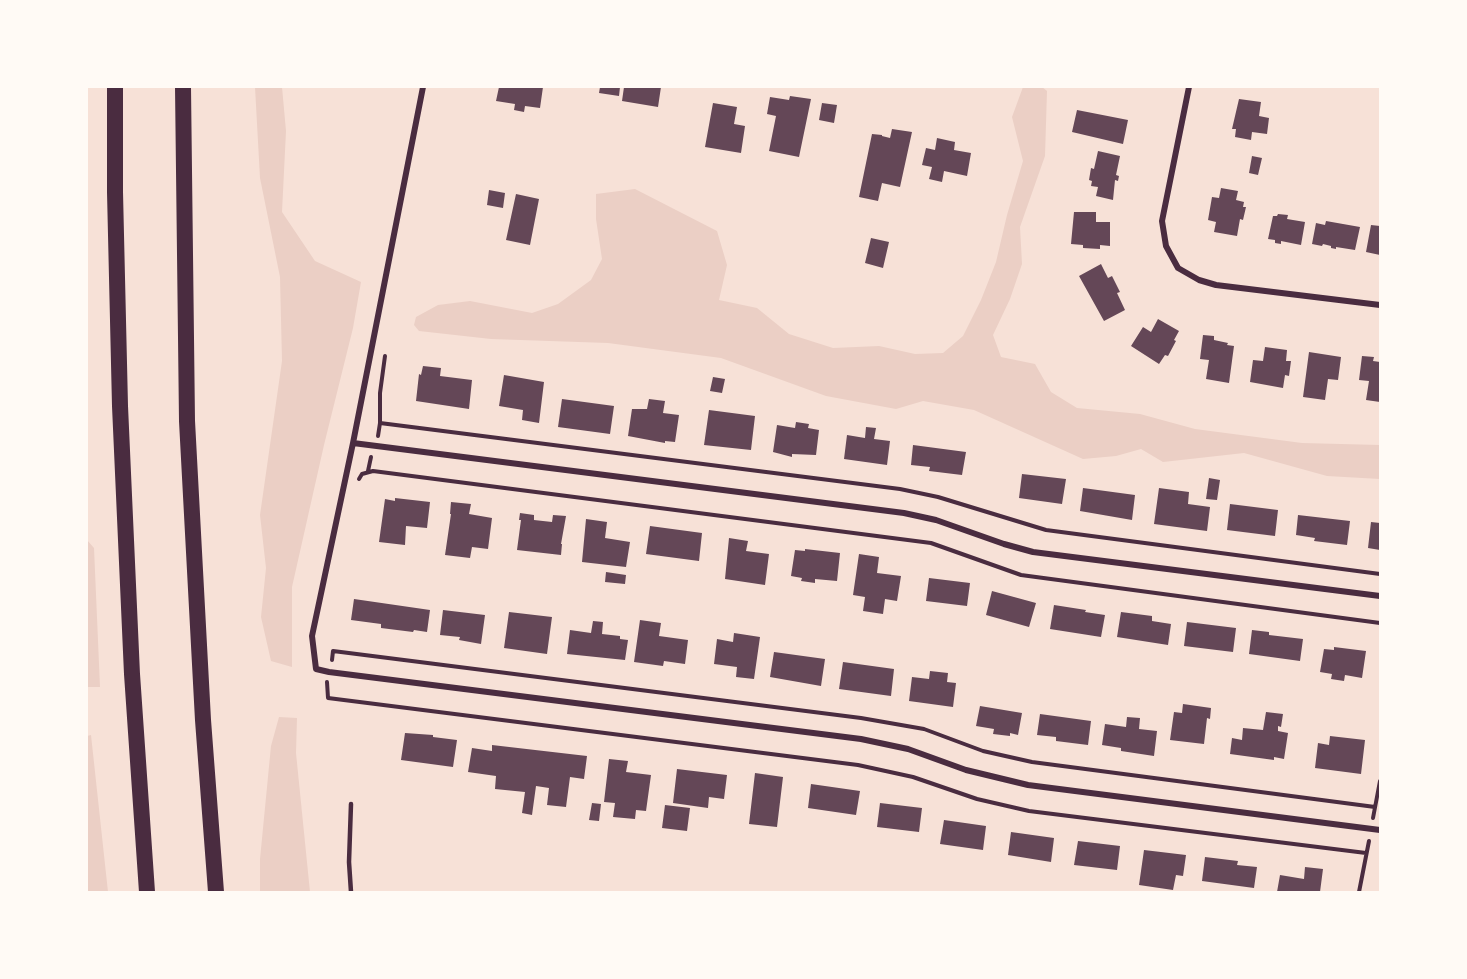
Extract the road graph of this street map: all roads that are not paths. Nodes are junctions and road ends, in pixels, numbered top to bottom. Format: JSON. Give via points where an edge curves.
{"nodes":[{"id":1,"x":115,"y":87,"type":"edge"},
{"id":2,"x":183,"y":87,"type":"edge"},
{"id":3,"x":423,"y":87,"type":"edge"},
{"id":4,"x":1189,"y":87,"type":"edge"},
{"id":5,"x":1380,"y":305,"type":"edge"},
{"id":6,"x":353,"y":443,"type":"junction"},
{"id":7,"x":1380,"y":597,"type":"edge"},
{"id":8,"x":351,"y":804,"type":"dead end"},
{"id":9,"x":1380,"y":830,"type":"edge"},
{"id":10,"x":147,"y":892,"type":"edge"},
{"id":11,"x":216,"y":892,"type":"edge"},
{"id":12,"x":351,"y":892,"type":"edge"}],
"edges":[{"from":1,"to":10,"type":"highway","via":[[121,429]]},
{"from":2,"to":11,"type":"highway","via":[[187,421]]},
{"from":3,"to":6,"type":"street"},
{"from":4,"to":5,"type":"street","via":[[1162,221],[1166,246],[1178,268],[1216,285]]},
{"from":6,"to":7,"type":"street","via":[[904,513],[1033,552]]},
{"from":6,"to":9,"type":"street","via":[[312,636],[316,669],[861,739],[1028,785]]},
{"from":8,"to":12,"type":"lane"}]}
